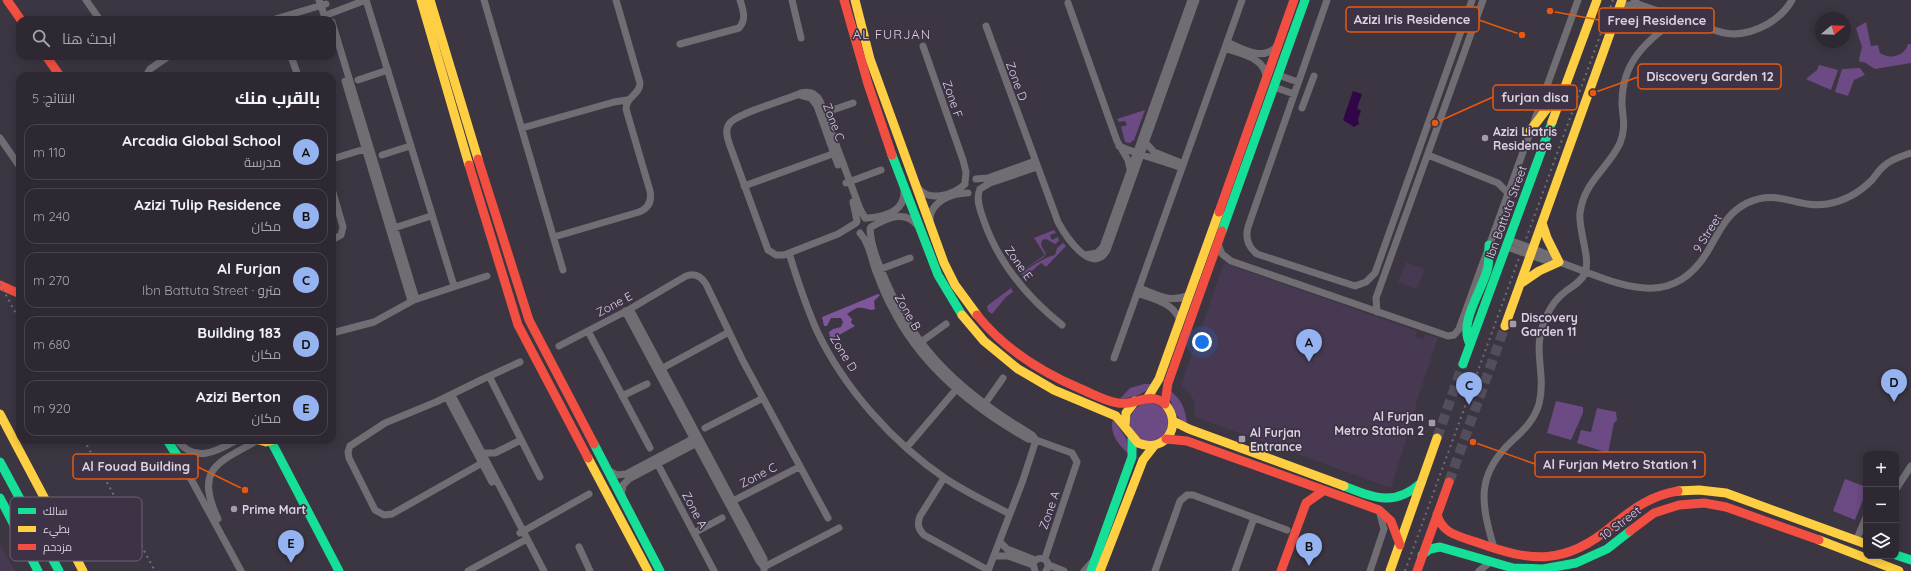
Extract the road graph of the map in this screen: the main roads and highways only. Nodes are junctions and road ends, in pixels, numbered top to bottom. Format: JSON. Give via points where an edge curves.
{"nodes":[{"id":1,"x":7,"y":0,"type":"edge"},
{"id":2,"x":421,"y":0,"type":"edge"},
{"id":3,"x":430,"y":0,"type":"edge"},
{"id":4,"x":844,"y":0,"type":"edge"},
{"id":5,"x":855,"y":0,"type":"edge"},
{"id":6,"x":1294,"y":0,"type":"edge"},
{"id":7,"x":1304,"y":0,"type":"edge"},
{"id":8,"x":1596,"y":0,"type":"edge"},
{"id":9,"x":1622,"y":0,"type":"edge"},
{"id":10,"x":18,"y":16,"type":"edge"},
{"id":11,"x":49,"y":60,"type":"edge"},
{"id":12,"x":57,"y":72,"type":"edge"},
{"id":13,"x":1564,"y":86,"type":"junction"},
{"id":14,"x":1530,"y":131,"type":"road end"},
{"id":15,"x":1542,"y":223,"type":"junction"},
{"id":16,"x":1489,"y":245,"type":"road end"},
{"id":17,"x":0,"y":285,"type":"edge"},
{"id":18,"x":1519,"y":286,"type":"junction"},
{"id":19,"x":16,"y":292,"type":"edge"},
{"id":20,"x":1505,"y":326,"type":"tunnel mouth"},
{"id":21,"x":1470,"y":344,"type":"junction"},
{"id":22,"x":1463,"y":364,"type":"tunnel mouth"},
{"id":23,"x":1148,"y":397,"type":"junction"},
{"id":24,"x":1135,"y":401,"type":"junction"},
{"id":25,"x":1165,"y":403,"type":"junction"},
{"id":26,"x":0,"y":414,"type":"edge"},
{"id":27,"x":1173,"y":421,"type":"junction"},
{"id":28,"x":1125,"y":427,"type":"junction"},
{"id":29,"x":1437,"y":438,"type":"tunnel mouth"},
{"id":30,"x":1132,"y":439,"type":"junction"},
{"id":31,"x":1166,"y":439,"type":"junction"},
{"id":32,"x":171,"y":444,"type":"edge"},
{"id":33,"x":274,"y":444,"type":"edge"},
{"id":34,"x":1154,"y":446,"type":"junction"},
{"id":35,"x":180,"y":460,"type":"road end"},
{"id":36,"x":0,"y":462,"type":"edge"},
{"id":37,"x":1449,"y":482,"type":"tunnel mouth"},
{"id":38,"x":1422,"y":483,"type":"junction"},
{"id":39,"x":1323,"y":491,"type":"junction"},
{"id":40,"x":19,"y":497,"type":"edge"},
{"id":41,"x":44,"y":497,"type":"edge"},
{"id":42,"x":0,"y":498,"type":"edge"},
{"id":43,"x":0,"y":512,"type":"edge"},
{"id":44,"x":1437,"y":514,"type":"junction"},
{"id":45,"x":10,"y":517,"type":"edge"},
{"id":46,"x":10,"y":526,"type":"edge"},
{"id":47,"x":1863,"y":543,"type":"edge"},
{"id":48,"x":1400,"y":545,"type":"junction"},
{"id":49,"x":1851,"y":552,"type":"junction"},
{"id":50,"x":1863,"y":553,"type":"edge"},
{"id":51,"x":1422,"y":555,"type":"junction"},
{"id":52,"x":1899,"y":556,"type":"edge"},
{"id":53,"x":1531,"y":557,"type":"junction"},
{"id":54,"x":1911,"y":560,"type":"edge"},
{"id":55,"x":33,"y":561,"type":"edge"},
{"id":56,"x":53,"y":561,"type":"edge"},
{"id":57,"x":78,"y":561,"type":"edge"},
{"id":58,"x":1526,"y":570,"type":"junction"},
{"id":59,"x":38,"y":571,"type":"edge"},
{"id":60,"x":58,"y":571,"type":"edge"},
{"id":61,"x":83,"y":571,"type":"edge"},
{"id":62,"x":339,"y":571,"type":"edge"},
{"id":63,"x":648,"y":571,"type":"edge"},
{"id":64,"x":659,"y":571,"type":"edge"},
{"id":65,"x":1091,"y":571,"type":"edge"},
{"id":66,"x":1100,"y":571,"type":"edge"},
{"id":67,"x":1281,"y":571,"type":"edge"},
{"id":68,"x":1390,"y":571,"type":"edge"},
{"id":69,"x":1417,"y":571,"type":"edge"},
{"id":70,"x":1899,"y":571,"type":"edge"}],
"edges":[{"from":1,"to":10,"type":"main road"},
{"from":2,"to":63,"type":"main road","via":[[518,325]]},
{"from":3,"to":64,"type":"main road","via":[[527,313]]},
{"from":4,"to":28,"type":"main road","via":[[859,58],[904,187],[946,293],[984,342],[1011,365],[1036,381],[1112,414],[1120,419]]},
{"from":5,"to":24,"type":"main road","via":[[870,59],[944,263],[959,292],[981,322],[1011,351],[1045,374],[1116,403],[1126,404]]},
{"from":6,"to":23,"type":"main road","via":[[1159,379]]},
{"from":7,"to":25,"type":"main road","via":[[1168,383]]},
{"from":8,"to":13,"type":"main road","name":"Ibn Battuta Street"},
{"from":9,"to":15,"type":"main road"},
{"from":11,"to":12,"type":"main road"},
{"from":13,"to":14,"type":"main road"},
{"from":13,"to":21,"type":"main road","name":"Ibn Battuta Street"},
{"from":15,"to":18,"type":"main road"},
{"from":15,"to":18,"type":"main road","via":[[1559,262],[1539,270]]},
{"from":16,"to":21,"type":"main road","via":[[1488,267],[1466,326],[1466,337]]},
{"from":17,"to":19,"type":"main road"},
{"from":18,"to":20,"type":"main road"},
{"from":21,"to":22,"type":"main road","name":"Ibn Battuta Street"},
{"from":23,"to":24,"type":"main road"},
{"from":23,"to":25,"type":"main road"},
{"from":24,"to":28,"type":"main road","via":[[1126,413]]},
{"from":25,"to":27,"type":"main road"},
{"from":26,"to":41,"type":"main road"},
{"from":27,"to":31,"type":"main road","via":[[1172,431]]},
{"from":27,"to":38,"type":"main road","via":[[1373,497],[1399,498]]},
{"from":28,"to":30,"type":"main road"},
{"from":29,"to":38,"type":"main road"},
{"from":30,"to":34,"type":"main road","via":[[1142,445]]},
{"from":30,"to":65,"type":"main road","via":[[1132,457]]},
{"from":31,"to":34,"type":"main road"},
{"from":31,"to":39,"type":"main road","via":[[1187,441]]},
{"from":32,"to":35,"type":"main road"},
{"from":33,"to":62,"type":"main road"},
{"from":34,"to":66,"type":"main road","via":[[1143,460]]},
{"from":36,"to":40,"type":"main road"},
{"from":37,"to":44,"type":"main road"},
{"from":38,"to":48,"type":"main road"},
{"from":39,"to":48,"type":"main road","via":[[1379,510],[1389,517]]},
{"from":39,"to":67,"type":"main road","via":[[1306,503]]},
{"from":42,"to":45,"type":"main road"},
{"from":43,"to":46,"type":"main road"},
{"from":44,"to":51,"type":"main road"},
{"from":44,"to":53,"type":"main road","name":"10 Street","via":[[1446,531],[1516,555]]},
{"from":47,"to":53,"type":"main road","name":"10 Street","via":[[1726,493],[1689,489],[1654,497],[1585,547],[1557,556]]},
{"from":48,"to":68,"type":"main road"},
{"from":49,"to":50,"type":"main road"},
{"from":49,"to":58,"type":"main road","name":"10 Street","via":[[1726,507],[1692,503],[1654,513],[1607,549],[1592,557],[1560,567]]},
{"from":49,"to":70,"type":"main road","name":"10 Street"},
{"from":51,"to":58,"type":"main road","name":"10 Street","via":[[1430,549],[1440,547],[1489,563]]},
{"from":51,"to":69,"type":"main road"},
{"from":52,"to":54,"type":"main road"},
{"from":53,"to":58,"type":"main road","via":[[1526,563]]},
{"from":55,"to":59,"type":"main road"},
{"from":56,"to":60,"type":"main road"},
{"from":57,"to":61,"type":"main road"}]}
